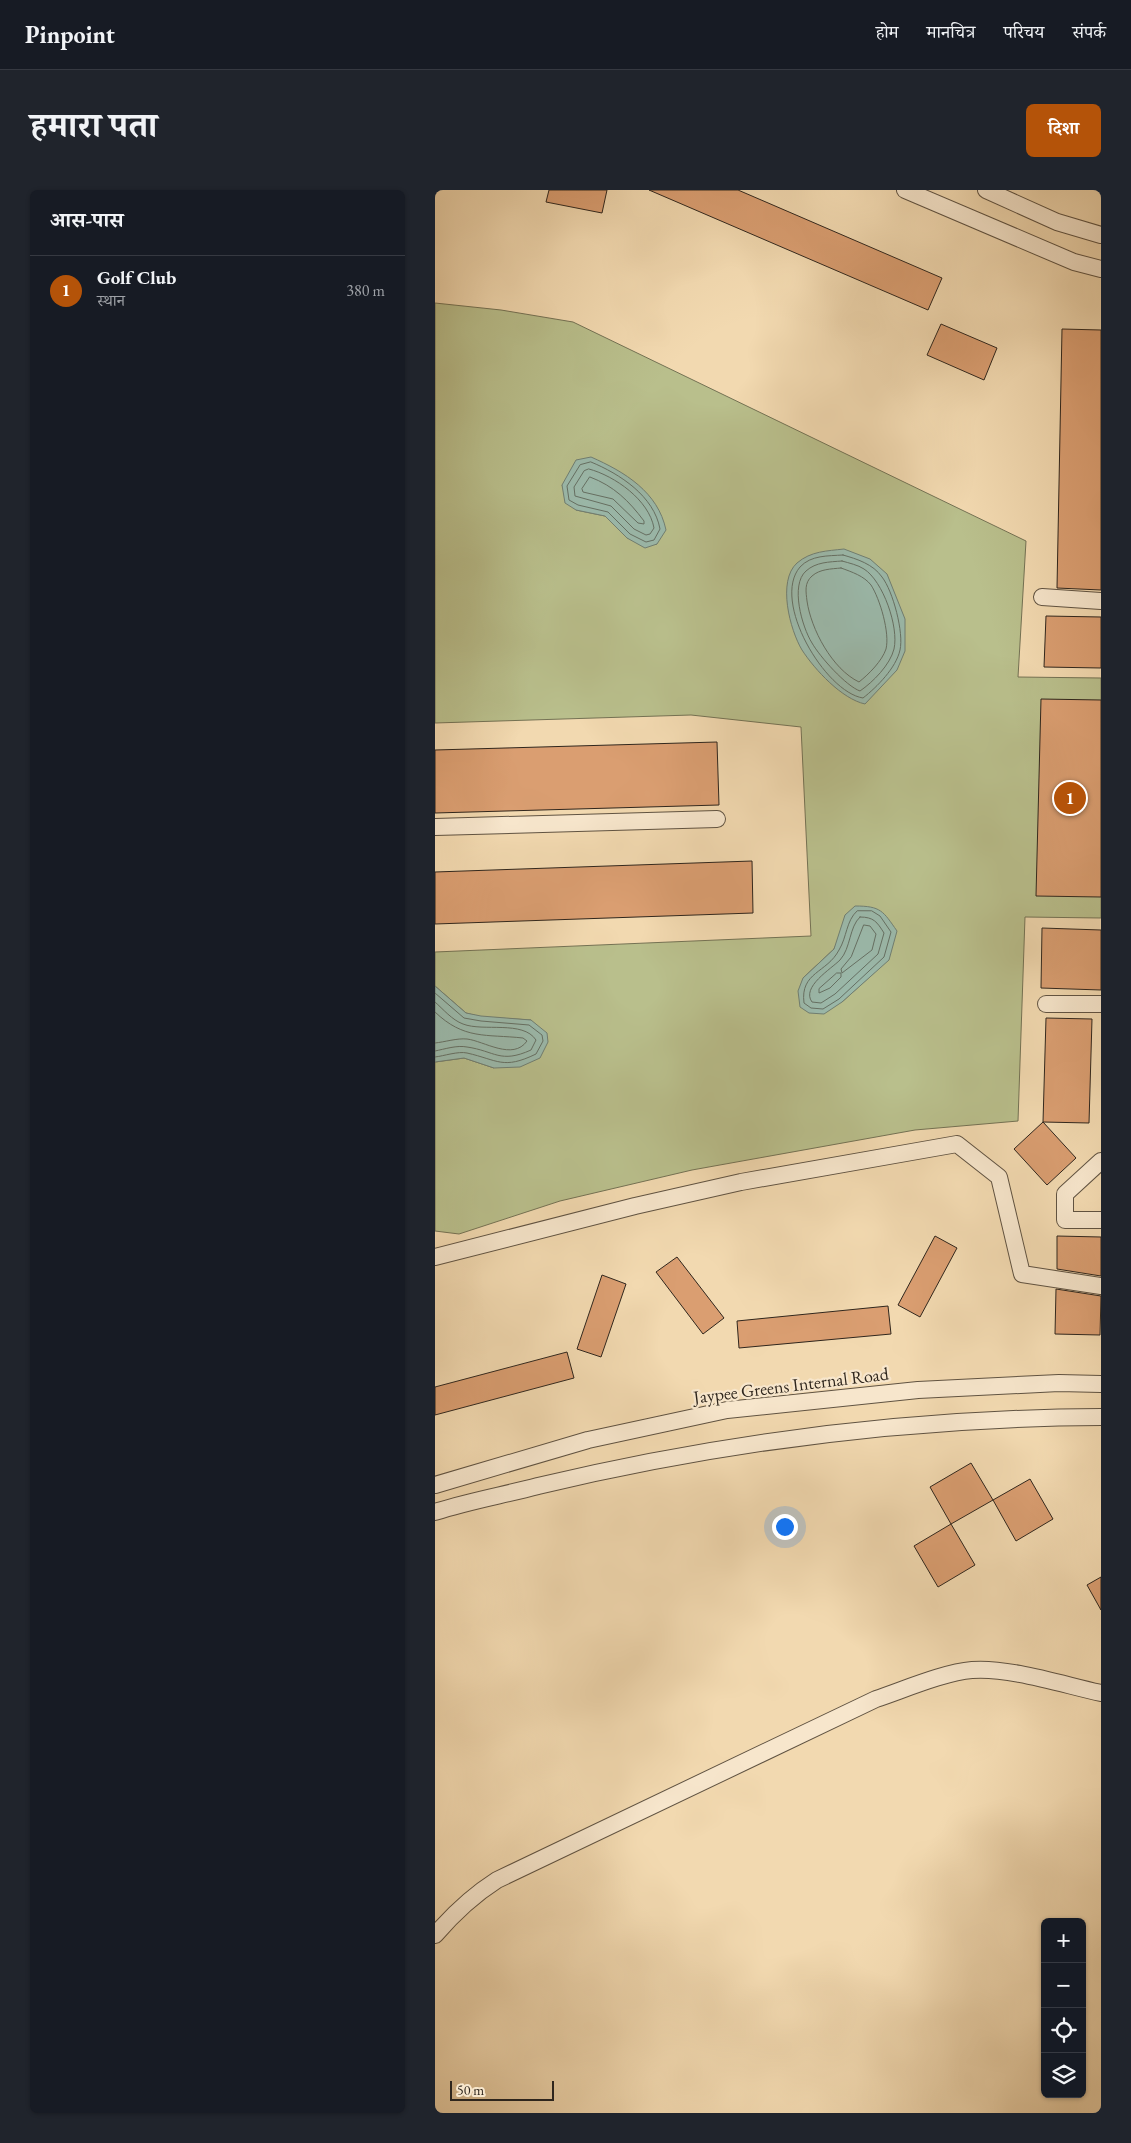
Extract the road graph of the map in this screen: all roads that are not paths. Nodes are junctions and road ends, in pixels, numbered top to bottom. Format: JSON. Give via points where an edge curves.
{"nodes":[{"id":1,"x":905,"y":190,"type":"edge"},
{"id":2,"x":986,"y":190,"type":"edge"},
{"id":3,"x":932,"y":196,"type":"edge"},
{"id":4,"x":1101,"y":235,"type":"edge"},
{"id":5,"x":1101,"y":269,"type":"edge"},
{"id":6,"x":1042,"y":597,"type":"dead end"},
{"id":7,"x":1101,"y":601,"type":"edge"},
{"id":8,"x":717,"y":818,"type":"dead end"},
{"id":9,"x":435,"y":827,"type":"edge"},
{"id":10,"x":1046,"y":1004,"type":"dead end"},
{"id":11,"x":1101,"y":1004,"type":"edge"},
{"id":12,"x":1101,"y":1161,"type":"edge"},
{"id":13,"x":1101,"y":1220,"type":"edge"},
{"id":14,"x":435,"y":1257,"type":"edge"},
{"id":15,"x":1101,"y":1286,"type":"edge"},
{"id":16,"x":1101,"y":1384,"type":"edge"},
{"id":17,"x":1101,"y":1418,"type":"edge"},
{"id":18,"x":435,"y":1485,"type":"edge"},
{"id":19,"x":435,"y":1512,"type":"edge"},
{"id":20,"x":1101,"y":1693,"type":"edge"},
{"id":21,"x":435,"y":1935,"type":"edge"}],
"edges":[{"from":1,"to":3,"type":"street"},
{"from":2,"to":4,"type":"street","via":[[1057,222]]},
{"from":3,"to":5,"type":"street","via":[[1074,262]]},
{"from":6,"to":7,"type":"street"},
{"from":8,"to":9,"type":"street"},
{"from":10,"to":11,"type":"street"},
{"from":12,"to":13,"type":"street","via":[[1065,1194],[1065,1220]]},
{"from":14,"to":15,"type":"street","via":[[741,1182],[957,1144],[999,1177],[1022,1274]]},
{"from":16,"to":18,"type":"street","name":"Jaypee Greens Internal Road","via":[[918,1390],[727,1410],[588,1440]]},
{"from":17,"to":19,"type":"street","via":[[1016,1418],[885,1428],[729,1447],[585,1475]]},
{"from":20,"to":21,"type":"street","via":[[1010,1673],[972,1670],[876,1699],[497,1880],[473,1895]]}]}
